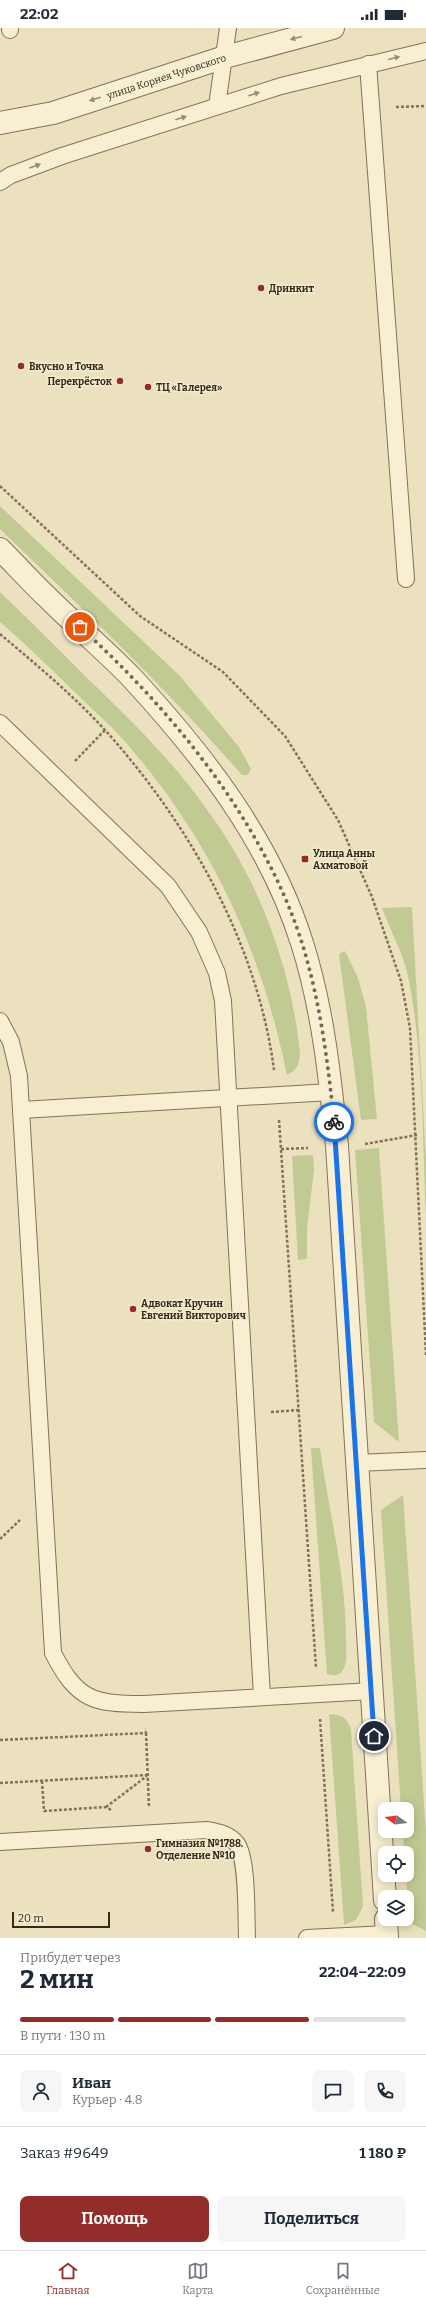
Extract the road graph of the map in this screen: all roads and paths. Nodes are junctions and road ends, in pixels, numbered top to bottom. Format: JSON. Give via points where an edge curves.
{"nodes":[{"id":1,"x":228,"y":28,"type":"edge"},
{"id":2,"x":333,"y":28,"type":"edge"},
{"id":3,"x":426,"y":51,"type":"edge"},
{"id":4,"x":225,"y":57,"type":"junction"},
{"id":5,"x":368,"y":64,"type":"junction"},
{"id":6,"x":217,"y":106,"type":"junction"},
{"id":7,"x":0,"y":123,"type":"edge"},
{"id":8,"x":0,"y":182,"type":"edge"},
{"id":9,"x":0,"y":549,"type":"edge"},
{"id":10,"x":0,"y":566,"type":"edge"},
{"id":11,"x":406,"y":578,"type":"dead end"},
{"id":12,"x":47,"y":598,"type":"junction"},
{"id":13,"x":0,"y":723,"type":"edge"},
{"id":14,"x":105,"y":730,"type":"dead end"},
{"id":15,"x":58,"y":779,"type":"junction"},
{"id":16,"x":0,"y":1021,"type":"edge"},
{"id":17,"x":331,"y":1092,"type":"junction"},
{"id":18,"x":228,"y":1098,"type":"junction"},
{"id":19,"x":22,"y":1110,"type":"junction"},
{"id":20,"x":417,"y":1135,"type":"dead end"},
{"id":21,"x":358,"y":1145,"type":"dead end"},
{"id":22,"x":311,"y":1148,"type":"dead end"},
{"id":23,"x":281,"y":1150,"type":"dead end"},
{"id":24,"x":426,"y":1460,"type":"edge"},
{"id":25,"x":356,"y":1463,"type":"junction"},
{"id":26,"x":372,"y":1691,"type":"junction"},
{"id":27,"x":262,"y":1697,"type":"junction"},
{"id":28,"x":144,"y":1704,"type":"junction"},
{"id":29,"x":146,"y":1733,"type":"junction"},
{"id":30,"x":0,"y":1740,"type":"edge"},
{"id":31,"x":148,"y":1775,"type":"junction"},
{"id":32,"x":42,"y":1781,"type":"junction"},
{"id":33,"x":0,"y":1783,"type":"edge"},
{"id":34,"x":151,"y":1833,"type":"junction"},
{"id":35,"x":0,"y":1842,"type":"edge"},
{"id":36,"x":384,"y":1890,"type":"edge"},
{"id":37,"x":387,"y":1930,"type":"edge"},
{"id":38,"x":247,"y":1938,"type":"edge"},
{"id":39,"x":307,"y":1938,"type":"edge"}],
"edges":[{"from":1,"to":4,"type":"lane"},
{"from":2,"to":4,"type":"street","name":"улица Корнея Чуковского","one_way":true},
{"from":5,"to":3,"type":"lane","one_way":true},
{"from":4,"to":6,"type":"lane"},
{"from":4,"to":7,"type":"street","name":"улица Корнея Чуковского","one_way":true,"via":[[53,113]]},
{"from":6,"to":5,"type":"lane","one_way":true,"via":[[281,86]]},
{"from":5,"to":11,"type":"lane"},
{"from":8,"to":6,"type":"lane","one_way":true,"via":[[62,156]]},
{"from":9,"to":12,"type":"street"},
{"from":10,"to":12,"type":"street"},
{"from":12,"to":17,"type":"street","via":[[91,637],[171,722],[242,814],[266,855],[286,898],[302,943],[314,989]]},
{"from":13,"to":15,"type":"lane"},
{"from":14,"to":15,"type":"path"},
{"from":15,"to":18,"type":"lane","via":[[168,886],[199,932],[216,973],[223,1001]]},
{"from":16,"to":19,"type":"lane","via":[[16,1057]]},
{"from":17,"to":18,"type":"lane"},
{"from":17,"to":25,"type":"street","via":[[337,1146]]},
{"from":18,"to":19,"type":"lane"},
{"from":18,"to":27,"type":"lane"},
{"from":19,"to":28,"type":"lane","via":[[53,1652],[64,1675],[89,1697],[108,1704]]},
{"from":20,"to":21,"type":"path"},
{"from":22,"to":23,"type":"path"},
{"from":24,"to":25,"type":"lane"},
{"from":25,"to":26,"type":"street"},
{"from":26,"to":27,"type":"lane"},
{"from":26,"to":36,"type":"street"},
{"from":27,"to":28,"type":"lane"},
{"from":28,"to":29,"type":"path"},
{"from":29,"to":30,"type":"path"},
{"from":29,"to":31,"type":"path"},
{"from":31,"to":32,"type":"path"},
{"from":31,"to":32,"type":"path","via":[[106,1807],[44,1811]]},
{"from":31,"to":34,"type":"path"},
{"from":32,"to":33,"type":"path"},
{"from":34,"to":35,"type":"lane"},
{"from":34,"to":38,"type":"lane","via":[[208,1830],[226,1834],[237,1844],[243,1860]]},
{"from":37,"to":39,"type":"lane"}]}
